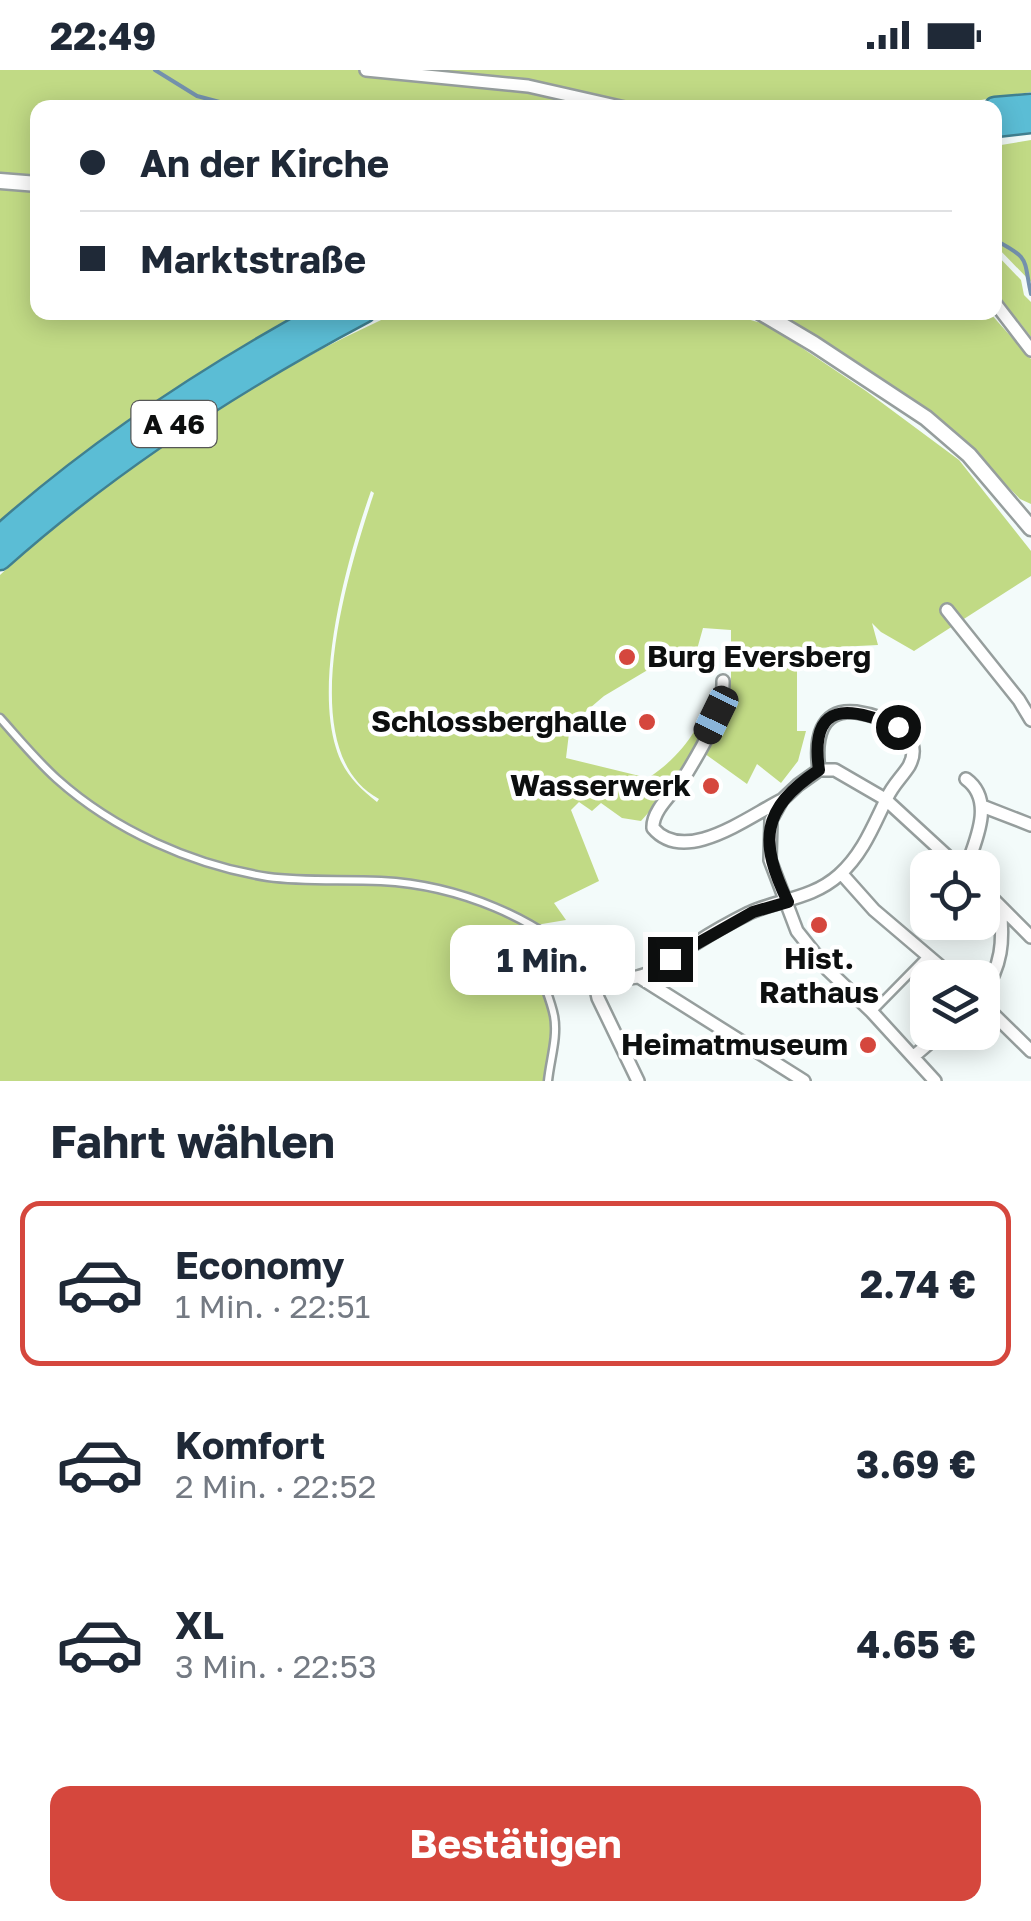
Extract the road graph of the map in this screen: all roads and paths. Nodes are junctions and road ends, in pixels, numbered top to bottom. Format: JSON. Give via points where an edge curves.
{"nodes":[{"id":1,"x":366,"y":70,"type":"edge"},
{"id":2,"x":589,"y":100,"type":"edge"},
{"id":3,"x":1031,"y":105,"type":"edge"},
{"id":4,"x":1002,"y":107,"type":"edge"},
{"id":5,"x":1031,"y":122,"type":"edge"},
{"id":6,"x":1002,"y":125,"type":"edge"},
{"id":7,"x":0,"y":181,"type":"edge"},
{"id":8,"x":30,"y":183,"type":"edge"},
{"id":9,"x":1002,"y":312,"type":"edge"},
{"id":10,"x":312,"y":320,"type":"edge"},
{"id":11,"x":350,"y":320,"type":"edge"},
{"id":12,"x":774,"y":320,"type":"edge"},
{"id":13,"x":1031,"y":350,"type":"edge"},
{"id":14,"x":1031,"y":528,"type":"edge"},
{"id":15,"x":0,"y":536,"type":"edge"},
{"id":16,"x":0,"y":559,"type":"edge"},
{"id":17,"x":947,"y":610,"type":"dead end"},
{"id":18,"x":723,"y":681,"type":"dead end"},
{"id":19,"x":0,"y":718,"type":"edge"},
{"id":20,"x":1031,"y":720,"type":"edge"},
{"id":21,"x":819,"y":770,"type":"junction"},
{"id":22,"x":966,"y":779,"type":"dead end"},
{"id":23,"x":886,"y":799,"type":"junction"},
{"id":24,"x":782,"y":800,"type":"junction"},
{"id":25,"x":982,"y":806,"type":"junction"},
{"id":26,"x":1031,"y":824,"type":"edge"},
{"id":27,"x":943,"y":850,"type":"edge"},
{"id":28,"x":969,"y":850,"type":"edge"},
{"id":29,"x":841,"y":874,"type":"junction"},
{"id":30,"x":788,"y":902,"type":"junction"},
{"id":31,"x":1000,"y":906,"type":"joint"},
{"id":32,"x":543,"y":931,"type":"junction"},
{"id":33,"x":1031,"y":937,"type":"edge"},
{"id":34,"x":927,"y":956,"type":"junction"},
{"id":35,"x":932,"y":960,"type":"edge"},
{"id":36,"x":1000,"y":962,"type":"edge"},
{"id":37,"x":592,"y":972,"type":"junction"},
{"id":38,"x":639,"y":977,"type":"junction"},
{"id":39,"x":872,"y":1012,"type":"junction"},
{"id":40,"x":1000,"y":1019,"type":"edge"},
{"id":41,"x":921,"y":1050,"type":"edge"},
{"id":42,"x":1031,"y":1052,"type":"edge"},
{"id":43,"x":913,"y":1057,"type":"junction"},
{"id":44,"x":548,"y":1081,"type":"edge"},
{"id":45,"x":638,"y":1081,"type":"edge"},
{"id":46,"x":804,"y":1081,"type":"edge"},
{"id":47,"x":936,"y":1081,"type":"edge"}],
"edges":[{"from":1,"to":2,"type":"street","via":[[528,86]]},
{"from":3,"to":4,"type":"highway"},
{"from":5,"to":6,"type":"highway"},
{"from":7,"to":8,"type":"street"},
{"from":9,"to":13,"type":"street"},
{"from":10,"to":15,"type":"highway","number":"A 46","via":[[142,424]]},
{"from":11,"to":16,"type":"highway","number":"A 46","via":[[163,432]]},
{"from":12,"to":14,"type":"street","via":[[926,418],[969,455]]},
{"from":17,"to":20,"type":"street"},
{"from":18,"to":24,"type":"street","via":[[716,715],[653,828],[664,837],[698,841]]},
{"from":19,"to":32,"type":"lane","via":[[73,793],[187,856],[270,877],[440,887]]},
{"from":21,"to":23,"type":"street","via":[[844,774]]},
{"from":21,"to":23,"type":"street","via":[[818,740],[835,713],[863,714],[898,727],[911,739],[911,761]]},
{"from":21,"to":24,"type":"street"},
{"from":22,"to":25,"type":"street"},
{"from":23,"to":27,"type":"street"},
{"from":23,"to":29,"type":"street"},
{"from":24,"to":30,"type":"street","via":[[771,820],[768,850]]},
{"from":25,"to":26,"type":"street"},
{"from":25,"to":28,"type":"street"},
{"from":29,"to":30,"type":"street"},
{"from":29,"to":34,"type":"street"},
{"from":30,"to":38,"type":"street","via":[[753,912]]},
{"from":30,"to":39,"type":"street","via":[[812,952]]},
{"from":31,"to":33,"type":"street"},
{"from":31,"to":36,"type":"street"},
{"from":32,"to":37,"type":"lane"},
{"from":32,"to":44,"type":"lane","via":[[537,962],[555,1024]]},
{"from":34,"to":35,"type":"street"},
{"from":34,"to":39,"type":"lane"},
{"from":37,"to":38,"type":"street"},
{"from":37,"to":45,"type":"street"},
{"from":38,"to":46,"type":"street"},
{"from":39,"to":43,"type":"street"},
{"from":40,"to":42,"type":"street"},
{"from":41,"to":43,"type":"street"},
{"from":43,"to":47,"type":"street"}]}
